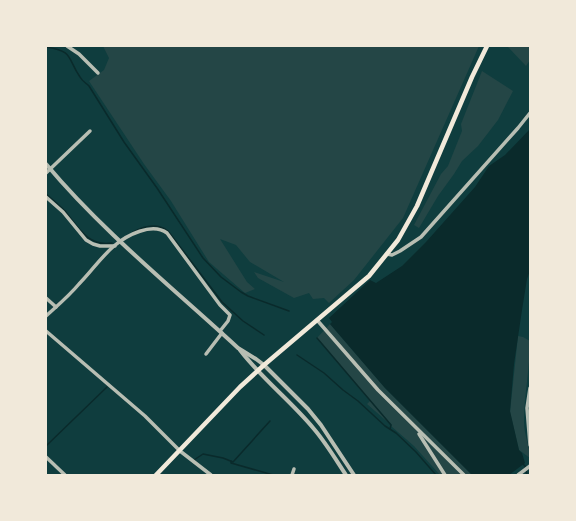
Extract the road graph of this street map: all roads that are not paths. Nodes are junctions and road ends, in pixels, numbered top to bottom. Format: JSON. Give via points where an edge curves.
{"nodes":[{"id":1,"x":67,"y":46,"type":"edge"},
{"id":2,"x":487,"y":46,"type":"edge"},
{"id":3,"x":98,"y":73,"type":"dead end"},
{"id":4,"x":530,"y":114,"type":"edge"},
{"id":5,"x":90,"y":131,"type":"dead end"},
{"id":6,"x":46,"y":164,"type":"edge"},
{"id":7,"x":50,"y":169,"type":"junction"},
{"id":8,"x":46,"y":174,"type":"edge"},
{"id":9,"x":46,"y":197,"type":"edge"},
{"id":10,"x":121,"y":242,"type":"junction"},
{"id":11,"x":115,"y":246,"type":"junction"},
{"id":12,"x":387,"y":254,"type":"junction"},
{"id":13,"x":46,"y":298,"type":"edge"},
{"id":14,"x":56,"y":307,"type":"junction"},
{"id":15,"x":46,"y":316,"type":"edge"},
{"id":16,"x":317,"y":320,"type":"junction"},
{"id":17,"x":46,"y":331,"type":"edge"},
{"id":18,"x":221,"y":332,"type":"junction"},
{"id":19,"x":238,"y":348,"type":"junction"},
{"id":20,"x":206,"y":354,"type":"dead end"},
{"id":21,"x":264,"y":365,"type":"junction"},
{"id":22,"x":257,"y":371,"type":"junction"},
{"id":23,"x":530,"y":388,"type":"edge"},
{"id":24,"x":416,"y":428,"type":"junction"},
{"id":25,"x":530,"y":445,"type":"edge"},
{"id":26,"x":180,"y":451,"type":"junction"},
{"id":27,"x":46,"y":457,"type":"edge"},
{"id":28,"x":530,"y":466,"type":"edge"},
{"id":29,"x":294,"y":469,"type":"dead end"},
{"id":30,"x":65,"y":475,"type":"edge"},
{"id":31,"x":156,"y":475,"type":"edge"},
{"id":32,"x":211,"y":475,"type":"edge"},
{"id":33,"x":292,"y":475,"type":"edge"},
{"id":34,"x":346,"y":475,"type":"edge"},
{"id":35,"x":354,"y":475,"type":"edge"},
{"id":36,"x":445,"y":475,"type":"edge"},
{"id":37,"x":464,"y":475,"type":"edge"},
{"id":38,"x":518,"y":475,"type":"edge"}],
"edges":[{"from":1,"to":3,"type":"street"},
{"from":2,"to":12,"type":"main road","via":[[418,206]]},
{"from":4,"to":12,"type":"street","via":[[420,237],[400,251]]},
{"from":5,"to":7,"type":"street"},
{"from":6,"to":7,"type":"street"},
{"from":7,"to":8,"type":"street"},
{"from":7,"to":10,"type":"street"},
{"from":9,"to":11,"type":"street","via":[[63,212],[86,240],[100,246]]},
{"from":10,"to":11,"type":"street"},
{"from":10,"to":18,"type":"street"},
{"from":10,"to":18,"type":"street","via":[[155,228],[167,233],[230,315]]},
{"from":11,"to":14,"type":"street"},
{"from":12,"to":16,"type":"main road","via":[[369,276]]},
{"from":13,"to":14,"type":"street"},
{"from":14,"to":15,"type":"street"},
{"from":16,"to":21,"type":"main road"},
{"from":16,"to":24,"type":"street","via":[[378,390]]},
{"from":17,"to":26,"type":"street","via":[[145,416]]},
{"from":18,"to":19,"type":"street"},
{"from":18,"to":20,"type":"street"},
{"from":19,"to":21,"type":"street"},
{"from":19,"to":22,"type":"street"},
{"from":21,"to":22,"type":"main road"},
{"from":21,"to":35,"type":"street","via":[[317,420]]},
{"from":22,"to":26,"type":"main road"},
{"from":22,"to":34,"type":"street","via":[[314,429]]},
{"from":23,"to":25,"type":"street","via":[[527,408]]},
{"from":24,"to":36,"type":"street"},
{"from":24,"to":37,"type":"street"},
{"from":26,"to":31,"type":"main road"},
{"from":26,"to":32,"type":"street"},
{"from":27,"to":30,"type":"street"},
{"from":28,"to":38,"type":"street"},
{"from":29,"to":33,"type":"street"}]}
